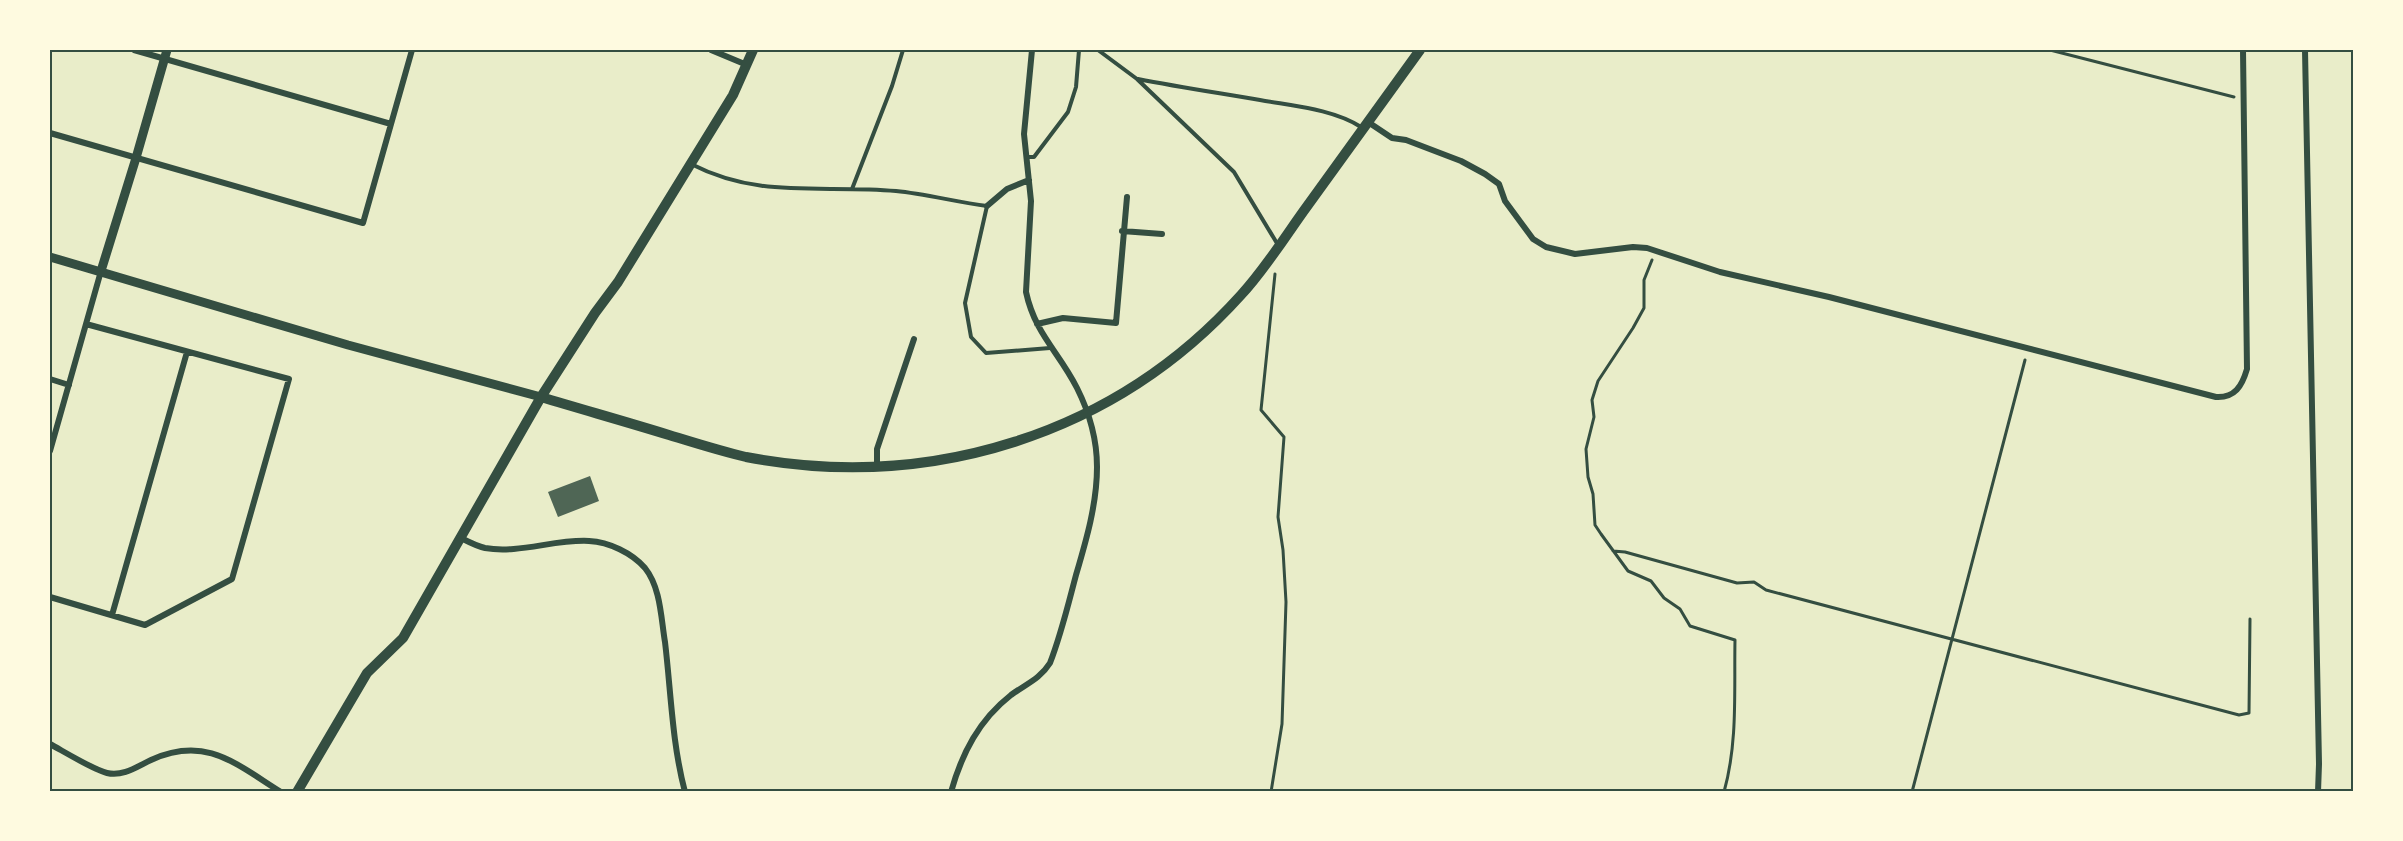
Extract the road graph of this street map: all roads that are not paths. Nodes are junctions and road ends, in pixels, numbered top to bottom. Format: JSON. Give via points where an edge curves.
{"nodes":[{"id":1,"x":134,"y":50,"type":"edge"},
{"id":2,"x":412,"y":50,"type":"edge"},
{"id":3,"x":711,"y":50,"type":"edge"},
{"id":4,"x":753,"y":50,"type":"edge"},
{"id":5,"x":903,"y":50,"type":"edge"},
{"id":6,"x":1032,"y":50,"type":"edge"},
{"id":7,"x":1079,"y":50,"type":"edge"},
{"id":8,"x":1098,"y":50,"type":"edge"},
{"id":9,"x":1420,"y":50,"type":"edge"},
{"id":10,"x":2243,"y":50,"type":"edge"},
{"id":11,"x":2306,"y":50,"type":"edge"},
{"id":12,"x":166,"y":54,"type":"edge"},
{"id":13,"x":747,"y":64,"type":"junction"},
{"id":14,"x":1137,"y":79,"type":"junction"},
{"id":15,"x":391,"y":124,"type":"junction"},
{"id":16,"x":1366,"y":125,"type":"junction"},
{"id":17,"x":50,"y":133,"type":"edge"},
{"id":18,"x":1025,"y":157,"type":"junction"},
{"id":19,"x":136,"y":158,"type":"junction"},
{"id":20,"x":689,"y":163,"type":"junction"},
{"id":21,"x":1029,"y":180,"type":"junction"},
{"id":22,"x":852,"y":189,"type":"junction"},
{"id":23,"x":1127,"y":197,"type":"dead end"},
{"id":24,"x":987,"y":206,"type":"junction"},
{"id":25,"x":1122,"y":231,"type":"junction"},
{"id":26,"x":1162,"y":234,"type":"dead end"},
{"id":27,"x":1278,"y":246,"type":"junction"},
{"id":28,"x":50,"y":257,"type":"edge"},
{"id":29,"x":101,"y":271,"type":"junction"},
{"id":30,"x":86,"y":324,"type":"junction"},
{"id":31,"x":1037,"y":324,"type":"junction"},
{"id":32,"x":914,"y":339,"type":"dead end"},
{"id":33,"x":1050,"y":348,"type":"junction"},
{"id":34,"x":187,"y":352,"type":"junction"},
{"id":35,"x":50,"y":380,"type":"edge"},
{"id":36,"x":69,"y":385,"type":"junction"},
{"id":37,"x":542,"y":397,"type":"junction"},
{"id":38,"x":1087,"y":413,"type":"junction"},
{"id":39,"x":50,"y":451,"type":"edge"},
{"id":40,"x":877,"y":466,"type":"junction"},
{"id":41,"x":459,"y":537,"type":"junction"},
{"id":42,"x":50,"y":597,"type":"edge"},
{"id":43,"x":112,"y":615,"type":"junction"},
{"id":44,"x":50,"y":744,"type":"edge"},
{"id":45,"x":281,"y":792,"type":"edge"},
{"id":46,"x":297,"y":792,"type":"edge"},
{"id":47,"x":685,"y":792,"type":"edge"},
{"id":48,"x":951,"y":792,"type":"edge"},
{"id":49,"x":2318,"y":792,"type":"edge"}],
"edges":[{"from":1,"to":12,"type":"street"},
{"from":2,"to":15,"type":"street"},
{"from":3,"to":13,"type":"street"},
{"from":4,"to":13,"type":"main road"},
{"from":5,"to":22,"type":"lane"},
{"from":6,"to":18,"type":"street"},
{"from":7,"to":18,"type":"lane","via":[[1076,87],[1068,112],[1034,157]]},
{"from":8,"to":14,"type":"lane"},
{"from":9,"to":16,"type":"main road"},
{"from":10,"to":16,"type":"street","via":[[2247,369],[2238,391],[2225,398],[1720,272],[1657,251],[1633,247],[1575,254],[1546,248],[1533,239],[1505,201],[1499,184],[1485,174]]},
{"from":11,"to":49,"type":"street"},
{"from":12,"to":15,"type":"street"},
{"from":12,"to":19,"type":"street"},
{"from":13,"to":20,"type":"main road","via":[[733,95]]},
{"from":14,"to":16,"type":"lane","via":[[1297,106]]},
{"from":14,"to":27,"type":"lane","via":[[1234,172]]},
{"from":15,"to":19,"type":"street","via":[[363,224]]},
{"from":16,"to":27,"type":"main road"},
{"from":17,"to":19,"type":"street"},
{"from":18,"to":21,"type":"street"},
{"from":19,"to":29,"type":"street"},
{"from":20,"to":22,"type":"lane","via":[[752,186]]},
{"from":20,"to":37,"type":"main road","via":[[618,282]]},
{"from":21,"to":24,"type":"street","via":[[1008,189]]},
{"from":21,"to":31,"type":"street","via":[[1032,201],[1026,291]]},
{"from":22,"to":24,"type":"lane","via":[[895,191]]},
{"from":23,"to":25,"type":"street"},
{"from":24,"to":33,"type":"lane","via":[[965,303],[971,337],[986,353]]},
{"from":25,"to":26,"type":"street"},
{"from":25,"to":31,"type":"street","via":[[1116,323],[1063,318]]},
{"from":27,"to":38,"type":"main road","via":[[1243,293],[1192,344]]},
{"from":28,"to":29,"type":"street"},
{"from":29,"to":30,"type":"street"},
{"from":29,"to":37,"type":"street","via":[[348,345]]},
{"from":30,"to":34,"type":"street"},
{"from":30,"to":36,"type":"street"},
{"from":31,"to":33,"type":"street"},
{"from":32,"to":40,"type":"street","via":[[877,449]]},
{"from":33,"to":38,"type":"street","via":[[1077,387]]},
{"from":34,"to":43,"type":"street"},
{"from":34,"to":43,"type":"street","via":[[289,379],[232,579],[145,625]]},
{"from":35,"to":36,"type":"street"},
{"from":36,"to":39,"type":"street"},
{"from":37,"to":40,"type":"main road","via":[[746,456],[816,466]]},
{"from":37,"to":41,"type":"main road"},
{"from":38,"to":40,"type":"main road","via":[[1022,441],[926,463]]},
{"from":38,"to":48,"type":"street","via":[[1095,450],[1096,482],[1088,532],[1055,650],[1044,672],[1011,695],[984,721],[970,741]]},
{"from":41,"to":46,"type":"main road","via":[[403,638],[367,673]]},
{"from":41,"to":47,"type":"street","via":[[483,548],[500,549],[591,541],[623,551],[646,570],[658,600]]},
{"from":42,"to":43,"type":"street"},
{"from":44,"to":45,"type":"street","via":[[108,774],[131,771],[176,751],[199,749],[226,758]]}]}
